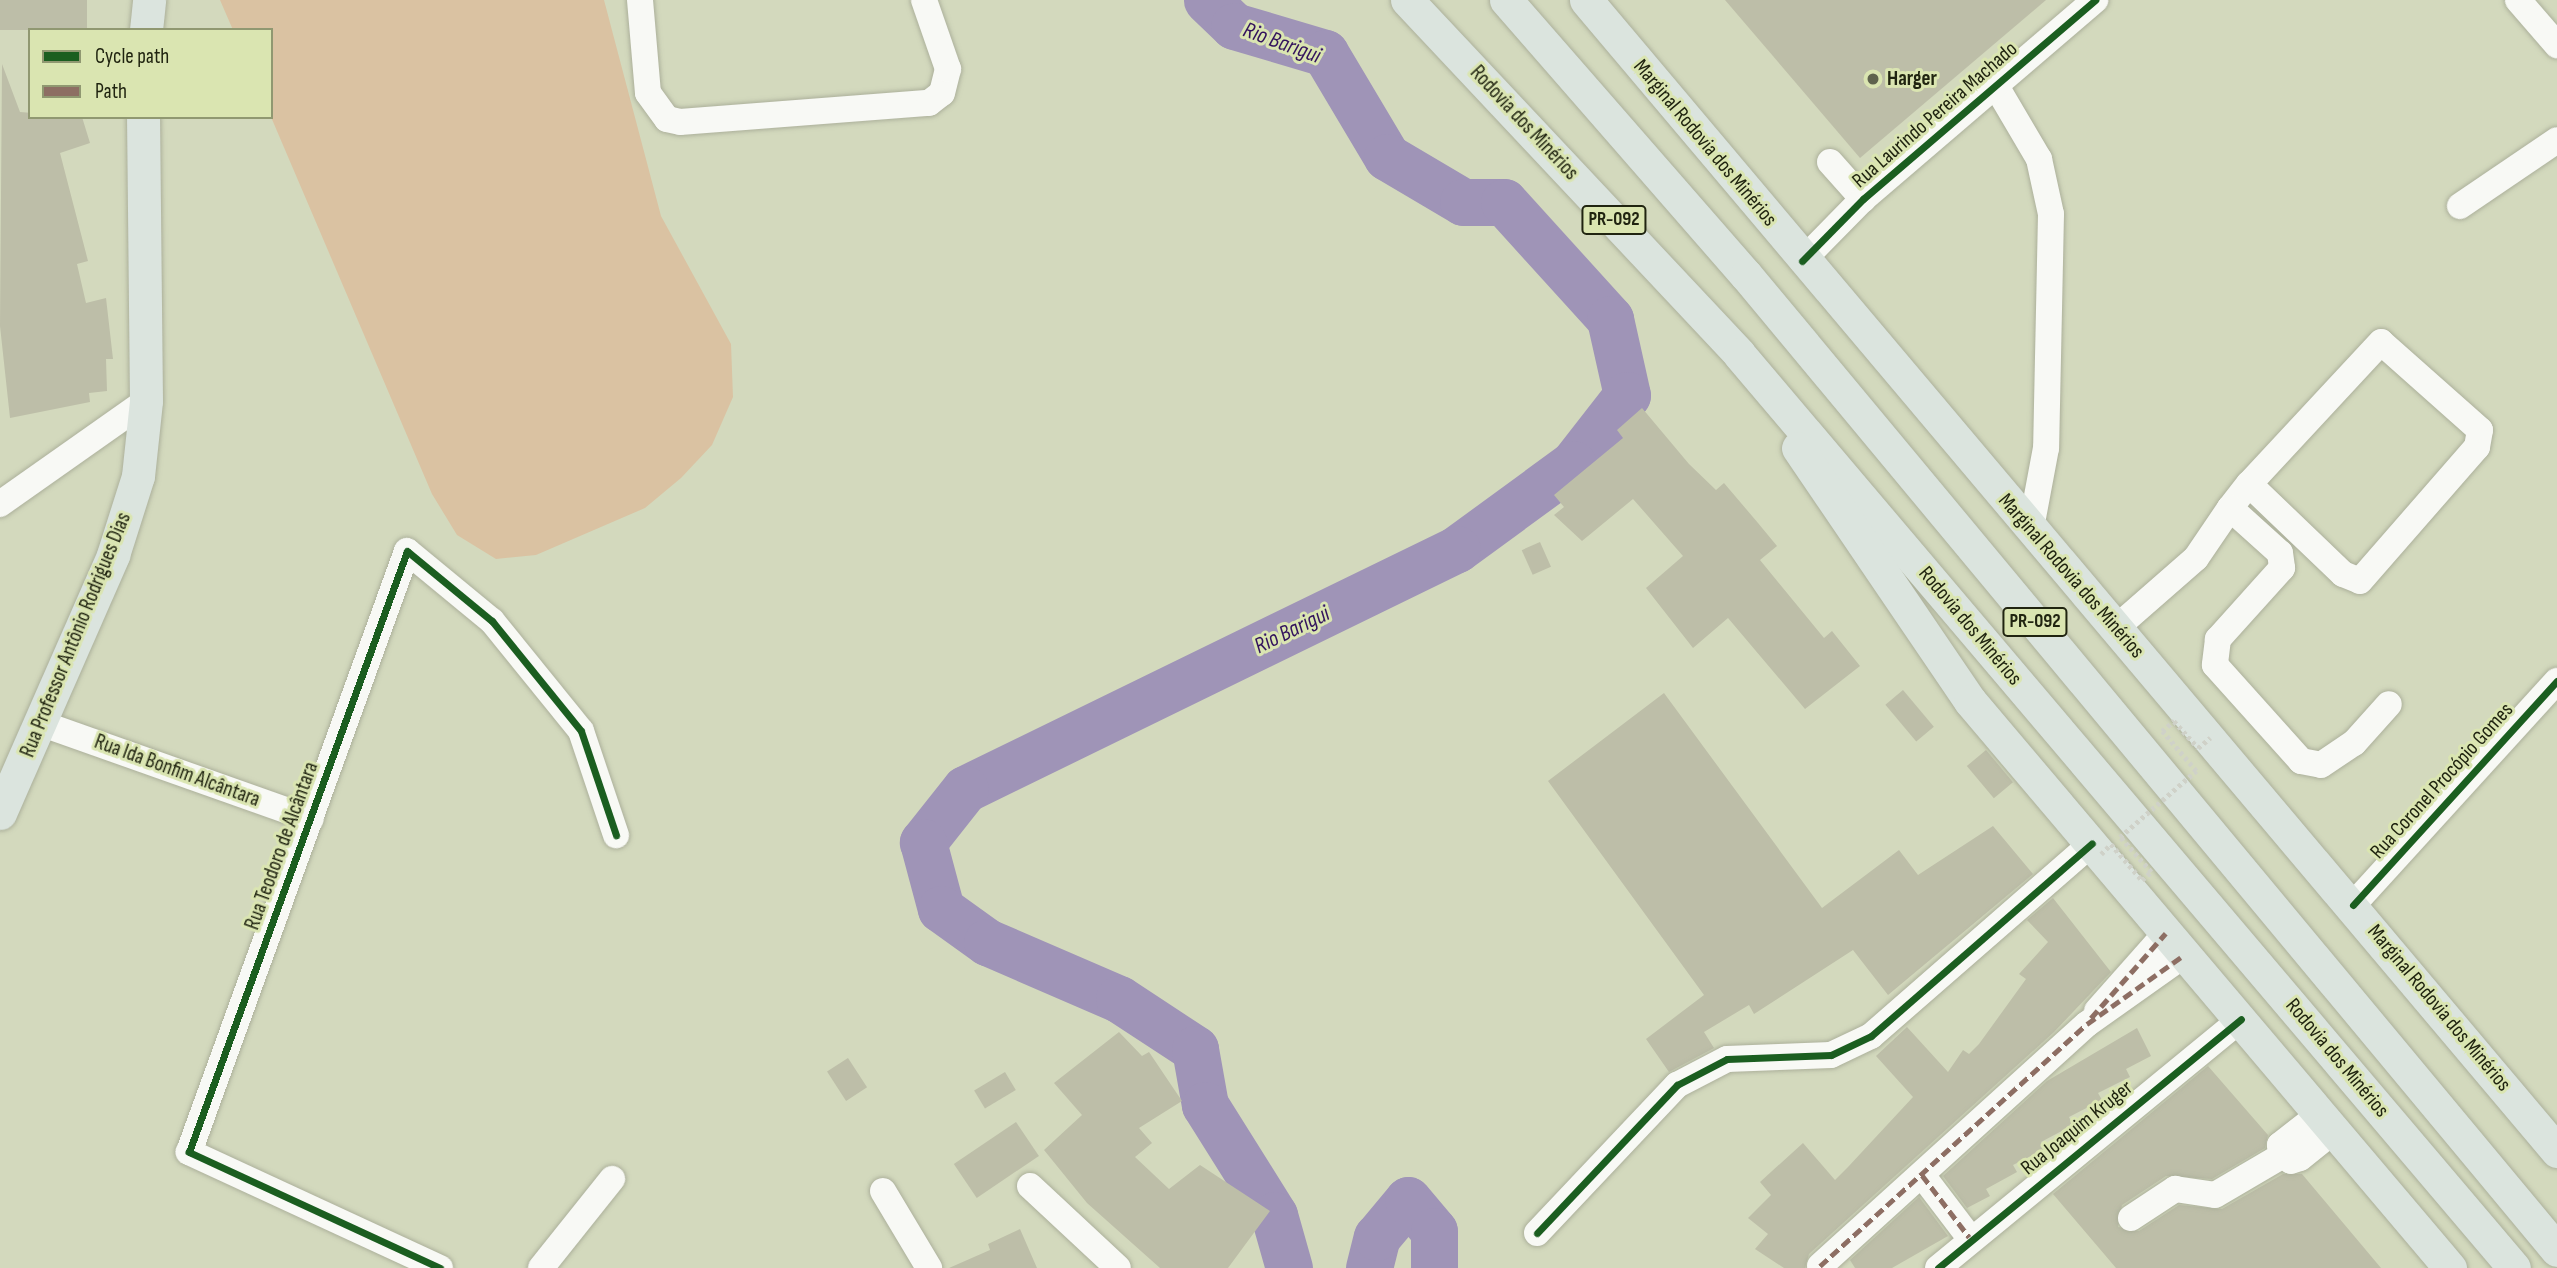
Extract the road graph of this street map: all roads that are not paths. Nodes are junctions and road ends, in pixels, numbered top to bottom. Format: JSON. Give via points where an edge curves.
{"nodes":[{"id":1,"x":149,"y":0,"type":"edge"},
{"id":2,"x":640,"y":0,"type":"edge"},
{"id":3,"x":924,"y":0,"type":"edge"},
{"id":4,"x":1407,"y":0,"type":"edge"},
{"id":5,"x":1506,"y":0,"type":"edge"},
{"id":6,"x":1586,"y":0,"type":"edge"},
{"id":7,"x":2095,"y":0,"type":"edge"},
{"id":8,"x":2518,"y":0,"type":"edge"},
{"id":9,"x":146,"y":28,"type":"edge"},
{"id":10,"x":2557,"y":45,"type":"edge"},
{"id":11,"x":1996,"y":86,"type":"junction"},
{"id":12,"x":144,"y":119,"type":"edge"},
{"id":13,"x":2557,"y":140,"type":"edge"},
{"id":14,"x":1830,"y":162,"type":"dead end"},
{"id":15,"x":1863,"y":199,"type":"junction"},
{"id":16,"x":2460,"y":206,"type":"dead end"},
{"id":17,"x":1802,"y":261,"type":"junction"},
{"id":18,"x":1739,"y":354,"type":"junction"},
{"id":19,"x":146,"y":401,"type":"junction"},
{"id":20,"x":2249,"y":484,"type":"junction"},
{"id":21,"x":0,"y":504,"type":"edge"},
{"id":22,"x":2230,"y":509,"type":"junction"},
{"id":23,"x":2031,"y":528,"type":"junction"},
{"id":24,"x":2116,"y":628,"type":"junction"},
{"id":25,"x":2557,"y":681,"type":"edge"},
{"id":26,"x":2389,"y":704,"type":"dead end"},
{"id":27,"x":43,"y":724,"type":"junction"},
{"id":28,"x":0,"y":813,"type":"edge"},
{"id":29,"x":310,"y":819,"type":"junction"},
{"id":30,"x":616,"y":835,"type":"dead end"},
{"id":31,"x":2096,"y":848,"type":"junction"},
{"id":32,"x":2353,"y":905,"type":"junction"},
{"id":33,"x":2175,"y":944,"type":"junction"},
{"id":34,"x":2241,"y":1019,"type":"junction"},
{"id":35,"x":2328,"y":1121,"type":"junction"},
{"id":36,"x":2557,"y":1151,"type":"edge"},
{"id":37,"x":1922,"y":1175,"type":"junction"},
{"id":38,"x":612,"y":1179,"type":"dead end"},
{"id":39,"x":1030,"y":1186,"type":"dead end"},
{"id":40,"x":883,"y":1191,"type":"dead end"},
{"id":41,"x":2131,"y":1218,"type":"dead end"},
{"id":42,"x":1537,"y":1233,"type":"dead end"},
{"id":43,"x":1969,"y":1237,"type":"junction"},
{"id":44,"x":2557,"y":1250,"type":"edge"},
{"id":45,"x":1820,"y":1266,"type":"dead end"},
{"id":46,"x":440,"y":1268,"type":"edge"},
{"id":47,"x":541,"y":1268,"type":"edge"},
{"id":48,"x":929,"y":1268,"type":"edge"},
{"id":49,"x":1118,"y":1268,"type":"edge"},
{"id":50,"x":1938,"y":1268,"type":"edge"},
{"id":51,"x":2450,"y":1268,"type":"edge"},
{"id":52,"x":2514,"y":1268,"type":"edge"}],
"edges":[{"from":1,"to":9,"type":"main road"},
{"from":2,"to":3,"type":"street","via":[[648,93],[667,119],[680,122],[929,103],[942,93],[948,69]]},
{"from":4,"to":18,"type":"main road","name":"Rodovia dos Minérios","number":"PR-092"},
{"from":5,"to":44,"type":"main road","number":"PR-092","via":[[1746,275]]},
{"from":6,"to":17,"type":"main road","name":"Marginal Rodovia dos Minérios"},
{"from":7,"to":11,"type":"street","name":"Rua Laurindo Pereira Machado"},
{"from":8,"to":10,"type":"street"},
{"from":11,"to":15,"type":"street","name":"Rua Laurindo Pereira Machado"},
{"from":11,"to":23,"type":"street","via":[[2039,159],[2051,214],[2046,448]]},
{"from":12,"to":19,"type":"main road","name":"Rua Professor Antônio Rodrigues Dias"},
{"from":13,"to":16,"type":"street"},
{"from":14,"to":15,"type":"street"},
{"from":15,"to":17,"type":"street","name":"Rua Laurindo Pereira Machado"},
{"from":17,"to":23,"type":"main road","name":"Marginal Rodovia dos Minérios"},
{"from":18,"to":31,"type":"main road","via":[[1836,510],[1970,701]]},
{"from":18,"to":52,"type":"main road","name":"Rodovia dos Minérios","number":"PR-092"},
{"from":19,"to":21,"type":"street"},
{"from":19,"to":27,"type":"main road","name":"Rua Professor Antônio Rodrigues Dias","via":[[138,476],[113,555]]},
{"from":20,"to":20,"type":"street","via":[[2343,574],[2360,581],[2477,447],[2480,430],[2381,342]]},
{"from":20,"to":22,"type":"street"},
{"from":22,"to":24,"type":"street","via":[[2196,558]]},
{"from":22,"to":26,"type":"street","via":[[2280,553],[2282,568],[2218,639],[2215,666],[2301,761],[2321,765],[2354,743]]},
{"from":23,"to":24,"type":"main road","name":"Marginal Rodovia dos Minérios"},
{"from":24,"to":32,"type":"main road","name":"Marginal Rodovia dos Minérios"},
{"from":25,"to":32,"type":"street","name":"Rua Coronel Procópio Gomes"},
{"from":27,"to":28,"type":"main road","name":"Rua Professor Antônio Rodrigues Dias"},
{"from":27,"to":29,"type":"street","name":"Rua Ida Bonfim Alcântara"},
{"from":29,"to":30,"type":"street","name":"Rua Teodoro de Alcântara","via":[[407,551],[492,621],[573,720]]},
{"from":29,"to":46,"type":"street","name":"Rua Teodoro de Alcântara","via":[[189,1152]]},
{"from":31,"to":33,"type":"main road"},
{"from":31,"to":42,"type":"street","via":[[1871,1036],[1831,1055],[1727,1059],[1677,1085]]},
{"from":32,"to":36,"type":"main road","name":"Marginal Rodovia dos Minérios"},
{"from":33,"to":34,"type":"main road"},
{"from":33,"to":37,"type":"street"},
{"from":34,"to":35,"type":"main road"},
{"from":34,"to":43,"type":"street","name":"Rua Joaquim Kruger"},
{"from":35,"to":41,"type":"street","via":[[2280,1145],[2285,1154],[2215,1195],[2175,1189]]},
{"from":35,"to":51,"type":"main road"},
{"from":37,"to":43,"type":"street"},
{"from":37,"to":45,"type":"street"},
{"from":38,"to":47,"type":"street"},
{"from":39,"to":49,"type":"street"},
{"from":40,"to":48,"type":"street"},
{"from":43,"to":50,"type":"street","name":"Rua Joaquim Kruger"}]}
